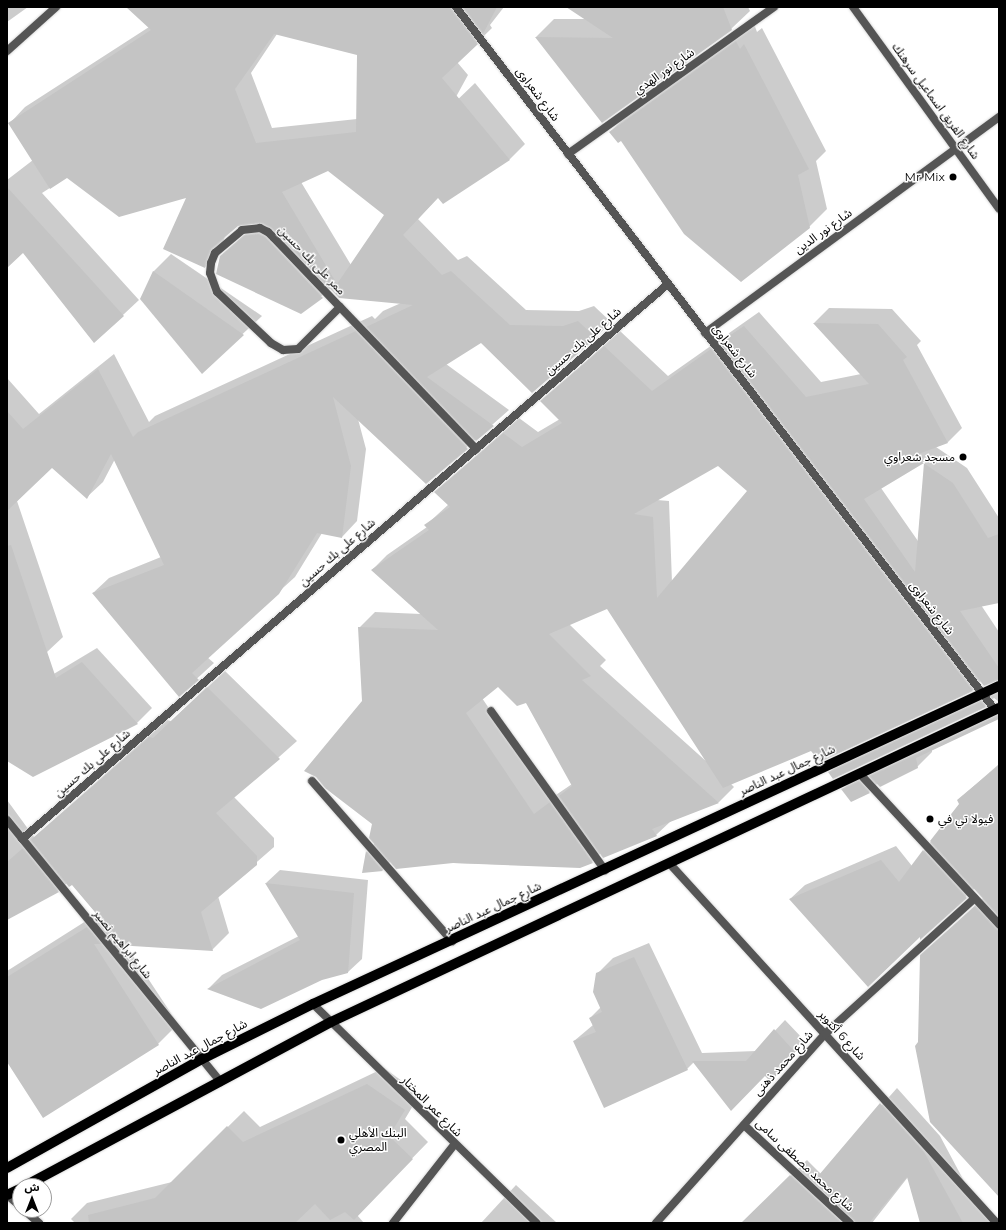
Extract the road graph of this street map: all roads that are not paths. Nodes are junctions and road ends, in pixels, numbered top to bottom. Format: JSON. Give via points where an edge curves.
{"nodes":[{"id":1,"x":56,"y":7,"type":"edge"},
{"id":2,"x":456,"y":7,"type":"edge"},
{"id":3,"x":774,"y":7,"type":"edge"},
{"id":4,"x":853,"y":7,"type":"edge"},
{"id":5,"x":7,"y":51,"type":"edge"},
{"id":6,"x":999,"y":117,"type":"edge"},
{"id":7,"x":956,"y":149,"type":"junction"},
{"id":8,"x":568,"y":154,"type":"junction"},
{"id":9,"x":999,"y":209,"type":"edge"},
{"id":10,"x":668,"y":284,"type":"junction"},
{"id":11,"x":340,"y":307,"type":"junction"},
{"id":12,"x":705,"y":333,"type":"junction"},
{"id":13,"x":476,"y":450,"type":"junction"},
{"id":14,"x":999,"y":686,"type":"edge"},
{"id":15,"x":983,"y":693,"type":"junction"},
{"id":16,"x":997,"y":709,"type":"edge"},
{"id":17,"x":491,"y":711,"type":"dead end"},
{"id":18,"x":860,"y":774,"type":"junction"},
{"id":19,"x":312,"y":782,"type":"dead end"},
{"id":20,"x":7,"y":820,"type":"edge"},
{"id":21,"x":22,"y":839,"type":"junction"},
{"id":22,"x":670,"y":864,"type":"junction"},
{"id":23,"x":605,"y":870,"type":"junction"},
{"id":24,"x":975,"y":898,"type":"junction"},
{"id":25,"x":999,"y":924,"type":"edge"},
{"id":26,"x":452,"y":940,"type":"junction"},
{"id":27,"x":313,"y":1004,"type":"junction"},
{"id":28,"x":331,"y":1022,"type":"junction"},
{"id":29,"x":825,"y":1034,"type":"junction"},
{"id":30,"x":202,"y":1059,"type":"junction"},
{"id":31,"x":221,"y":1082,"type":"junction"},
{"id":32,"x":744,"y":1125,"type":"junction"},
{"id":33,"x":454,"y":1145,"type":"junction"},
{"id":34,"x":7,"y":1168,"type":"edge"},
{"id":35,"x":40,"y":1178,"type":"edge"},
{"id":36,"x":393,"y":1223,"type":"edge"},
{"id":37,"x":537,"y":1223,"type":"edge"},
{"id":38,"x":656,"y":1223,"type":"edge"},
{"id":39,"x":850,"y":1223,"type":"edge"},
{"id":40,"x":997,"y":1223,"type":"edge"}],
"edges":[{"from":1,"to":5,"type":"street"},
{"from":2,"to":8,"type":"street","name":"شارع شعراوى"},
{"from":3,"to":8,"type":"street","name":"شارع نور الهدي"},
{"from":4,"to":7,"type":"street","name":"شارع الفريق اسماعيل سرهنك"},
{"from":6,"to":7,"type":"street","name":"شارع نور الدين"},
{"from":7,"to":9,"type":"street","name":"شارع الفريق اسماعيل سرهنك"},
{"from":7,"to":12,"type":"street","name":"شارع نور الدين"},
{"from":8,"to":10,"type":"street","name":"شارع شعراوى"},
{"from":10,"to":12,"type":"street","name":"شارع شعراوى"},
{"from":10,"to":13,"type":"street","name":"شارع على بك حسين"},
{"from":11,"to":11,"type":"street","name":"ممر على بك حسين","via":[[274,238],[260,228],[251,228],[235,235],[215,253],[211,263],[210,273],[217,292],[271,343],[283,350],[298,348]]},
{"from":11,"to":13,"type":"street","name":"ممر على بك حسين"},
{"from":12,"to":15,"type":"street","name":"شارع شعراوى"},
{"from":13,"to":21,"type":"street","name":"شارع على بك حسين"},
{"from":14,"to":15,"type":"main road","name":"شارع جمال عبد الناصر"},
{"from":15,"to":16,"type":"street","name":"شارع شعراوى"},
{"from":15,"to":23,"type":"main road","name":"شارع جمال عبد الناصر"},
{"from":16,"to":18,"type":"main road"},
{"from":17,"to":23,"type":"street"},
{"from":18,"to":22,"type":"main road"},
{"from":18,"to":24,"type":"street"},
{"from":19,"to":26,"type":"street"},
{"from":20,"to":21,"type":"street","name":"شارع ابراهيم نصير"},
{"from":21,"to":30,"type":"street","name":"شارع ابراهيم نصير"},
{"from":22,"to":28,"type":"main road"},
{"from":22,"to":29,"type":"street","name":"شارع 6 أكتوبر"},
{"from":23,"to":26,"type":"main road","name":"شارع جمال عبد الناصر"},
{"from":24,"to":25,"type":"street"},
{"from":24,"to":29,"type":"street","name":"شارع محمد ذهنى"},
{"from":26,"to":27,"type":"main road","name":"شارع جمال عبد الناصر"},
{"from":27,"to":28,"type":"street","name":"شارع عمر المختار"},
{"from":27,"to":30,"type":"main road","name":"شارع جمال عبد الناصر"},
{"from":28,"to":31,"type":"main road"},
{"from":28,"to":33,"type":"street","name":"شارع عمر المختار"},
{"from":29,"to":32,"type":"street","name":"شارع محمد ذهنى"},
{"from":29,"to":40,"type":"street","name":"شارع 6 أكتوبر"},
{"from":30,"to":31,"type":"street","name":"شارع ابراهيم نصير"},
{"from":30,"to":34,"type":"main road","name":"شارع جمال عبد الناصر"},
{"from":31,"to":35,"type":"main road"},
{"from":32,"to":38,"type":"street","name":"شارع محمد ذهنى"},
{"from":32,"to":39,"type":"street","name":"شارع محمد مصطفى سامى"},
{"from":33,"to":36,"type":"street"},
{"from":33,"to":37,"type":"street","name":"شارع عمر المختار"}]}
